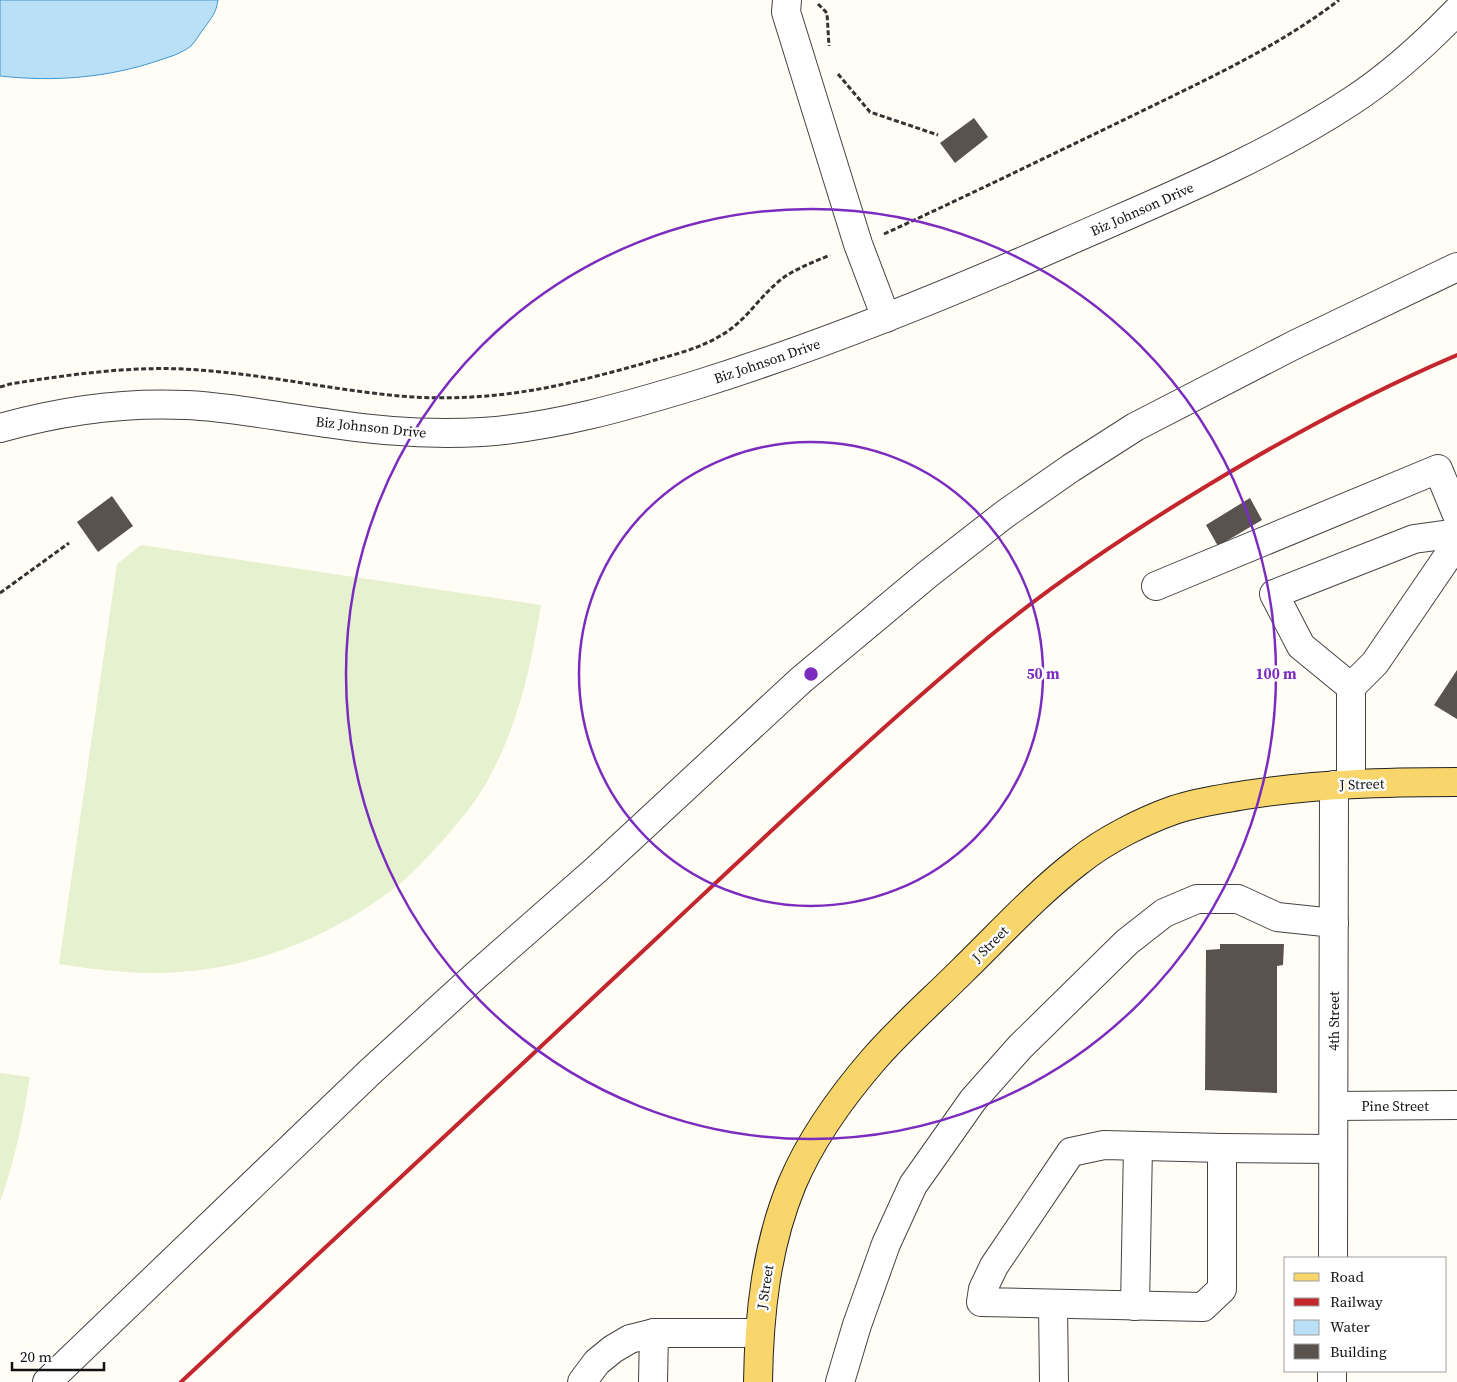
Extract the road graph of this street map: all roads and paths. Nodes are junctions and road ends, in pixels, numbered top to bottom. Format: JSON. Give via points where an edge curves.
{"nodes":[{"id":1,"x":787,"y":0,"type":"edge"},
{"id":2,"x":814,"y":0,"type":"edge"},
{"id":3,"x":1339,"y":0,"type":"edge"},
{"id":4,"x":1457,"y":11,"type":"edge"},
{"id":5,"x":830,"y":48,"type":"dead end"},
{"id":6,"x":836,"y":73,"type":"dead end"},
{"id":7,"x":938,"y":135,"type":"dead end"},
{"id":8,"x":858,"y":244,"type":"junction"},
{"id":9,"x":1457,"y":267,"type":"edge"},
{"id":10,"x":886,"y":318,"type":"junction"},
{"id":11,"x":0,"y":387,"type":"edge"},
{"id":12,"x":0,"y":428,"type":"edge"},
{"id":13,"x":1457,"y":515,"type":"edge"},
{"id":14,"x":1457,"y":533,"type":"edge"},
{"id":15,"x":69,"y":543,"type":"dead end"},
{"id":16,"x":1457,"y":543,"type":"edge"},
{"id":17,"x":1156,"y":586,"type":"dead end"},
{"id":18,"x":0,"y":593,"type":"edge"},
{"id":19,"x":1351,"y":687,"type":"junction"},
{"id":20,"x":1457,"y":782,"type":"edge"},
{"id":21,"x":1343,"y":784,"type":"junction"},
{"id":22,"x":1334,"y":924,"type":"junction"},
{"id":23,"x":1457,"y":1105,"type":"edge"},
{"id":24,"x":1334,"y":1106,"type":"junction"},
{"id":25,"x":1138,"y":1146,"type":"junction"},
{"id":26,"x":1222,"y":1148,"type":"junction"},
{"id":27,"x":1333,"y":1149,"type":"junction"},
{"id":28,"x":1333,"y":1257,"type":"edge"},
{"id":29,"x":1054,"y":1304,"type":"junction"},
{"id":30,"x":1135,"y":1306,"type":"junction"},
{"id":31,"x":654,"y":1333,"type":"junction"},
{"id":32,"x":758,"y":1333,"type":"junction"},
{"id":33,"x":46,"y":1382,"type":"edge"},
{"id":34,"x":582,"y":1382,"type":"edge"},
{"id":35,"x":653,"y":1382,"type":"edge"},
{"id":36,"x":758,"y":1382,"type":"edge"},
{"id":37,"x":840,"y":1382,"type":"edge"},
{"id":38,"x":1054,"y":1382,"type":"edge"}],
"edges":[{"from":1,"to":8,"type":"street","via":[[786,12]]},
{"from":2,"to":5,"type":"path","via":[[827,13]]},
{"from":3,"to":8,"type":"path","via":[[1222,72],[970,194]]},
{"from":4,"to":10,"type":"street","name":"Biz Johnson Drive","via":[[1396,69],[1307,129],[1178,193]]},
{"from":6,"to":7,"type":"path","via":[[870,112]]},
{"from":8,"to":10,"type":"street"},
{"from":8,"to":11,"type":"path","via":[[782,278],[750,313],[719,337],[688,351],[562,385],[444,398],[411,397],[254,375],[141,368],[76,374]]},
{"from":9,"to":33,"type":"street","via":[[1294,345],[1135,428],[1005,514],[928,574],[801,680],[370,1072]]},
{"from":10,"to":12,"type":"street","name":"Biz Johnson Drive","via":[[796,352],[659,396],[544,424],[484,432],[383,430],[187,405],[139,404],[84,409]]},
{"from":13,"to":17,"type":"street","via":[[1438,469]]},
{"from":14,"to":19,"type":"street","via":[[1414,539],[1274,594],[1300,646]]},
{"from":15,"to":18,"type":"path"},
{"from":16,"to":19,"type":"street","via":[[1374,663]]},
{"from":19,"to":21,"type":"street","name":"4th Street"},
{"from":20,"to":21,"type":"main road","name":"J Street"},
{"from":21,"to":22,"type":"street","name":"4th Street"},
{"from":21,"to":32,"type":"main road","name":"J Street","via":[[1229,798],[1174,810],[1116,837],[1080,860],[1041,893],[874,1058],[840,1101],[792,1184],[777,1226],[765,1279]]},
{"from":22,"to":24,"type":"street","name":"4th Street"},
{"from":22,"to":37,"type":"street","via":[[1277,917],[1238,899],[1197,899],[1164,913],[1127,942],[1002,1066],[912,1184],[886,1244]]},
{"from":23,"to":24,"type":"street","name":"Pine Street"},
{"from":24,"to":27,"type":"street","name":"4th Street"},
{"from":25,"to":26,"type":"street"},
{"from":25,"to":29,"type":"street","via":[[1104,1145],[1070,1152],[994,1266],[981,1302]]},
{"from":25,"to":30,"type":"street"},
{"from":26,"to":27,"type":"street"},
{"from":26,"to":30,"type":"street","via":[[1222,1289],[1203,1307]]},
{"from":27,"to":28,"type":"street","name":"4th Street"},
{"from":29,"to":30,"type":"street"},
{"from":29,"to":38,"type":"street"},
{"from":31,"to":32,"type":"street"},
{"from":31,"to":34,"type":"street","via":[[630,1339],[612,1349]]},
{"from":31,"to":35,"type":"street"},
{"from":32,"to":36,"type":"main road","name":"J Street"}]}
